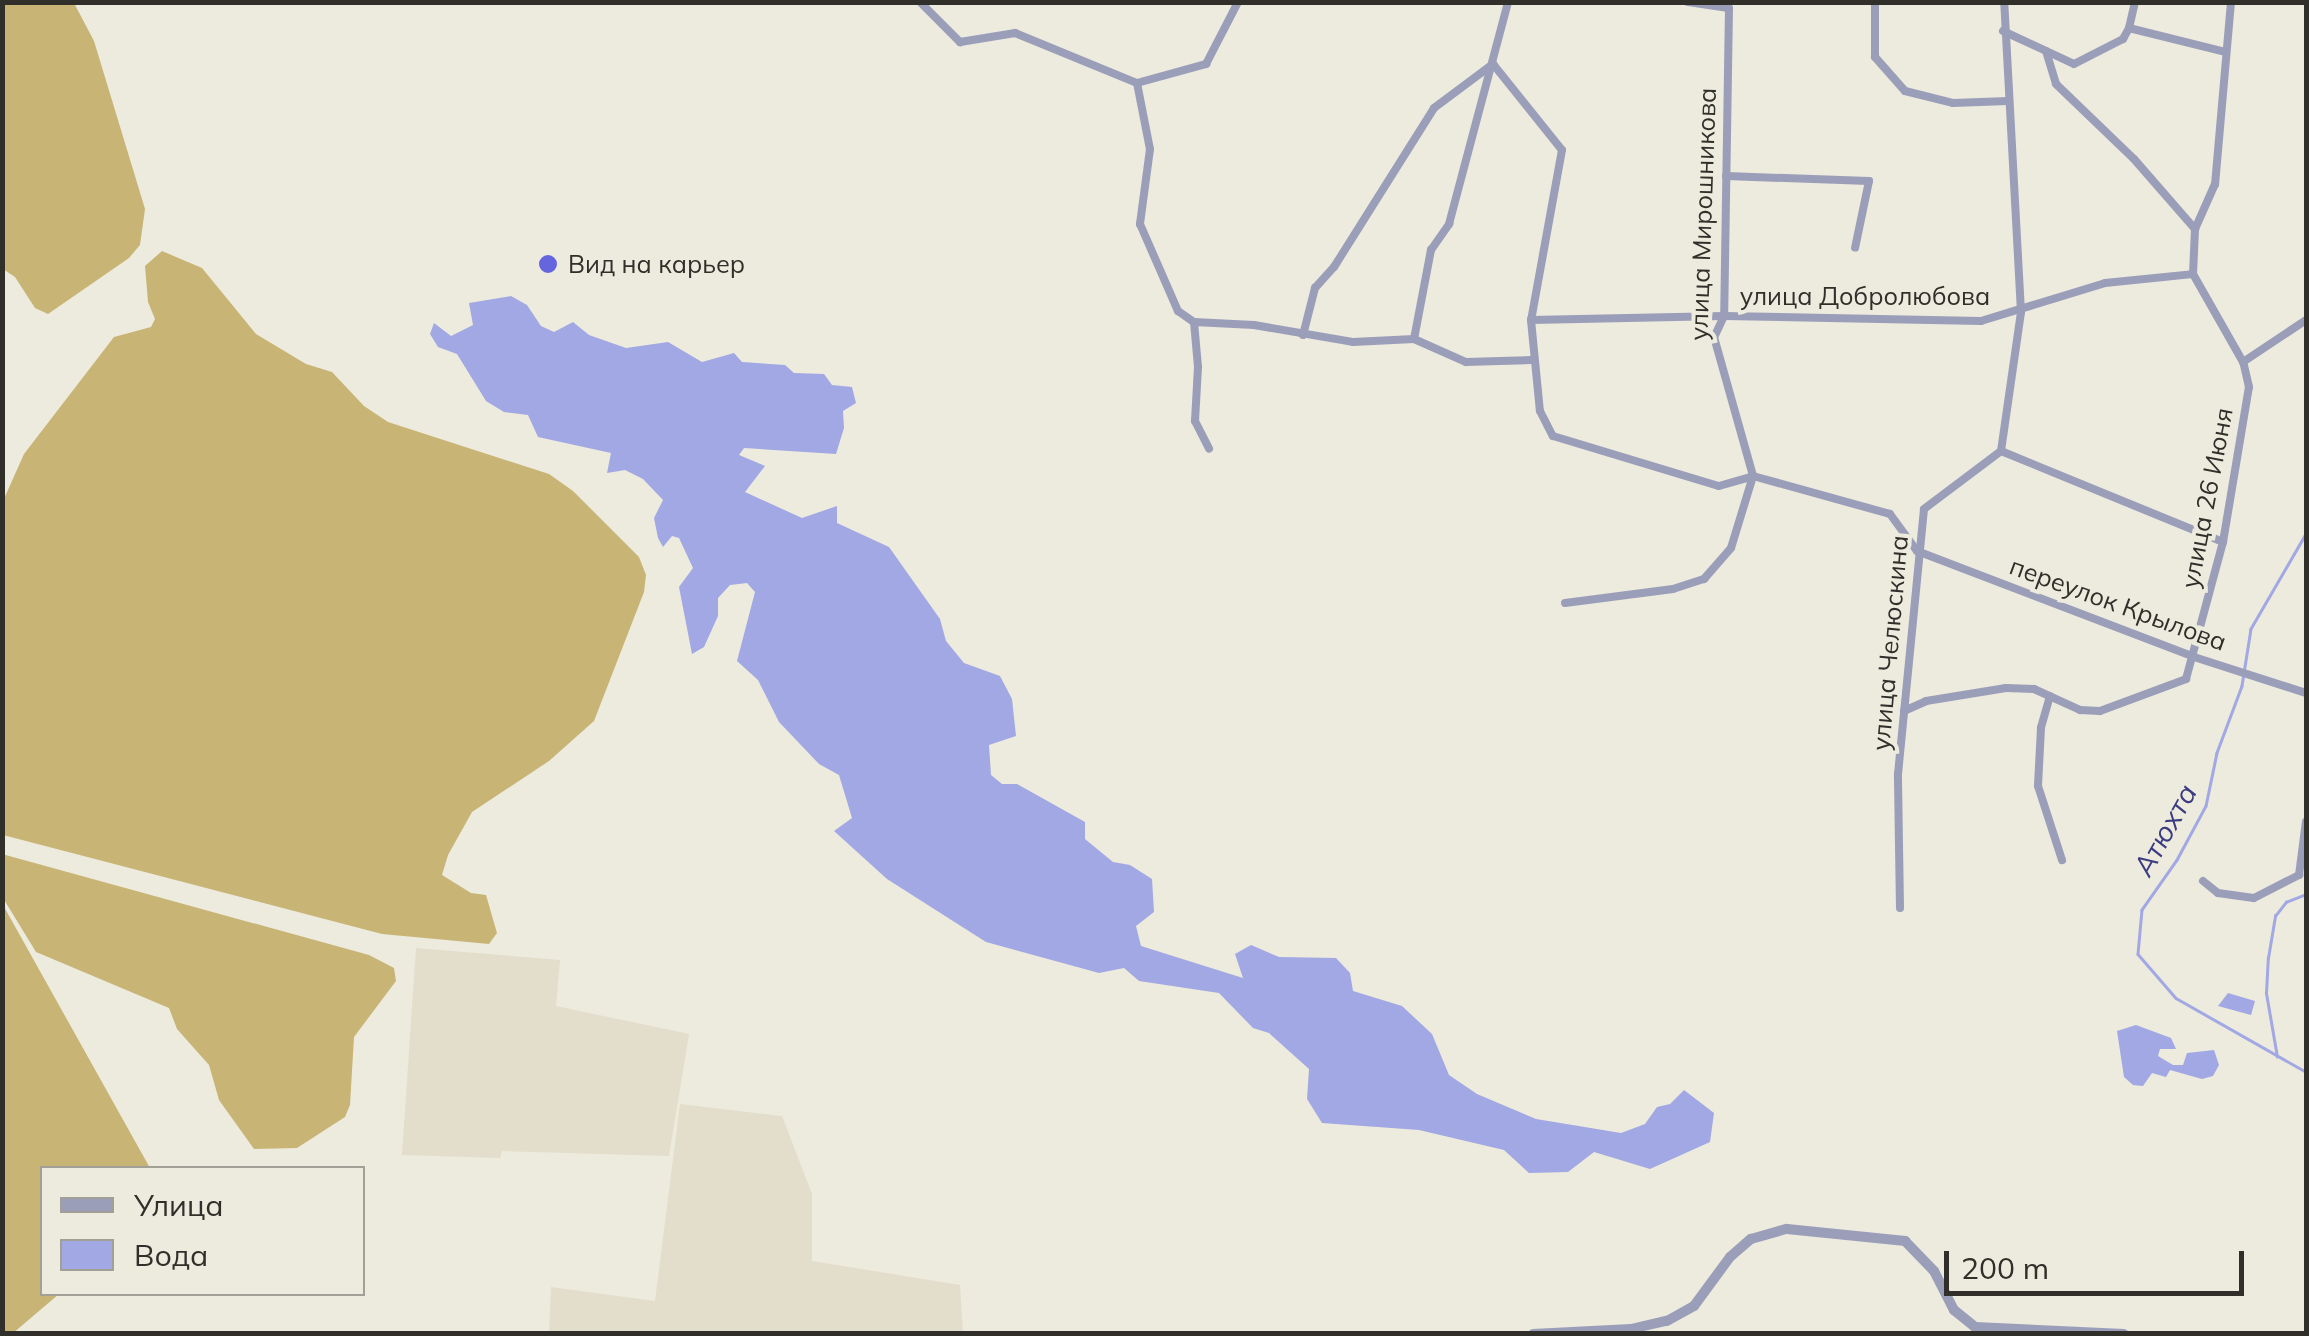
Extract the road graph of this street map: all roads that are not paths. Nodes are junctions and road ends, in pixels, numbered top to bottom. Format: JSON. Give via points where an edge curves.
{"nodes":[{"id":1,"x":920,"y":2,"type":"edge"},
{"id":2,"x":1238,"y":2,"type":"edge"},
{"id":3,"x":1508,"y":2,"type":"edge"},
{"id":4,"x":1688,"y":2,"type":"edge"},
{"id":5,"x":1875,"y":2,"type":"edge"},
{"id":6,"x":2004,"y":2,"type":"edge"},
{"id":7,"x":2135,"y":2,"type":"edge"},
{"id":8,"x":2231,"y":2,"type":"edge"},
{"id":9,"x":2129,"y":28,"type":"junction"},
{"id":10,"x":2003,"y":31,"type":"junction"},
{"id":11,"x":2046,"y":50,"type":"junction"},
{"id":12,"x":2225,"y":52,"type":"junction"},
{"id":13,"x":1493,"y":64,"type":"junction"},
{"id":14,"x":1138,"y":83,"type":"junction"},
{"id":15,"x":2008,"y":100,"type":"junction"},
{"id":16,"x":1726,"y":176,"type":"junction"},
{"id":17,"x":2195,"y":229,"type":"junction"},
{"id":18,"x":1855,"y":248,"type":"dead end"},
{"id":19,"x":2193,"y":274,"type":"junction"},
{"id":20,"x":2021,"y":312,"type":"junction"},
{"id":21,"x":1724,"y":316,"type":"junction"},
{"id":22,"x":1531,"y":320,"type":"junction"},
{"id":23,"x":2306,"y":320,"type":"edge"},
{"id":24,"x":1194,"y":322,"type":"junction"},
{"id":25,"x":1303,"y":335,"type":"junction"},
{"id":26,"x":1414,"y":339,"type":"junction"},
{"id":27,"x":1532,"y":360,"type":"junction"},
{"id":28,"x":2243,"y":362,"type":"junction"},
{"id":29,"x":1209,"y":449,"type":"dead end"},
{"id":30,"x":2001,"y":451,"type":"junction"},
{"id":31,"x":1753,"y":476,"type":"junction"},
{"id":32,"x":2222,"y":542,"type":"junction"},
{"id":33,"x":1916,"y":551,"type":"junction"},
{"id":34,"x":1564,"y":602,"type":"dead end"},
{"id":35,"x":2194,"y":657,"type":"junction"},
{"id":36,"x":2306,"y":693,"type":"edge"},
{"id":37,"x":2050,"y":696,"type":"junction"},
{"id":38,"x":1904,"y":710,"type":"junction"},
{"id":39,"x":2306,"y":821,"type":"edge"},
{"id":40,"x":2062,"y":860,"type":"dead end"},
{"id":41,"x":2299,"y":875,"type":"junction"},
{"id":42,"x":2203,"y":881,"type":"dead end"},
{"id":43,"x":2306,"y":887,"type":"edge"},
{"id":44,"x":1900,"y":908,"type":"dead end"},
{"id":45,"x":1970,"y":1330,"type":"edge"},
{"id":46,"x":1533,"y":1334,"type":"edge"},
{"id":47,"x":2124,"y":1334,"type":"edge"}],
"edges":[{"from":1,"to":14,"type":"street","via":[[960,42],[1015,33]]},
{"from":2,"to":14,"type":"street","via":[[1206,64]]},
{"from":3,"to":13,"type":"street"},
{"from":4,"to":16,"type":"street","name":"улица Мирошникова","via":[[1729,8]]},
{"from":5,"to":15,"type":"street","via":[[1875,57],[1905,91],[1953,103]]},
{"from":6,"to":10,"type":"street"},
{"from":7,"to":9,"type":"street"},
{"from":8,"to":12,"type":"street"},
{"from":9,"to":11,"type":"street","via":[[2123,40],[2074,64]]},
{"from":9,"to":12,"type":"street"},
{"from":10,"to":11,"type":"street"},
{"from":10,"to":15,"type":"street"},
{"from":11,"to":17,"type":"street","via":[[2056,84]]},
{"from":12,"to":17,"type":"street","via":[[2216,184]]},
{"from":13,"to":22,"type":"street","via":[[1562,150]]},
{"from":13,"to":25,"type":"street","via":[[1434,108],[1315,288]]},
{"from":13,"to":26,"type":"street","via":[[1449,224],[1432,250]]},
{"from":14,"to":24,"type":"street","via":[[1150,149],[1140,224],[1178,311]]},
{"from":15,"to":20,"type":"street"},
{"from":16,"to":18,"type":"street","via":[[1869,182]]},
{"from":16,"to":21,"type":"street","name":"улица Мирошникова"},
{"from":17,"to":19,"type":"street"},
{"from":19,"to":20,"type":"street","name":"улица Добролюбова","via":[[2105,284]]},
{"from":19,"to":28,"type":"street"},
{"from":20,"to":21,"type":"street","name":"улица Добролюбова","via":[[1981,321]]},
{"from":20,"to":30,"type":"street"},
{"from":21,"to":22,"type":"street","name":"улица Добролюбова"},
{"from":21,"to":31,"type":"street","name":"улица Мирошникова","via":[[1714,337]]},
{"from":22,"to":27,"type":"street"},
{"from":23,"to":28,"type":"street"},
{"from":24,"to":25,"type":"street"},
{"from":24,"to":29,"type":"street","via":[[1195,421]]},
{"from":25,"to":26,"type":"street","via":[[1353,342]]},
{"from":26,"to":27,"type":"street","via":[[1466,362]]},
{"from":27,"to":31,"type":"street","via":[[1540,411],[1554,436],[1719,486]]},
{"from":28,"to":32,"type":"street","name":"улица 26 Июня","via":[[2250,388]]},
{"from":30,"to":32,"type":"street"},
{"from":30,"to":33,"type":"street","name":"улица Челюскина","via":[[1924,509]]},
{"from":31,"to":33,"type":"street","via":[[1890,514]]},
{"from":31,"to":34,"type":"street","via":[[1731,548],[1704,580]]},
{"from":32,"to":35,"type":"street","name":"улица 26 Июня"},
{"from":33,"to":35,"type":"street","name":"переулок Крылова"},
{"from":33,"to":38,"type":"street","name":"улица Челюскина"},
{"from":35,"to":36,"type":"street","name":"переулок Крылова"},
{"from":35,"to":37,"type":"street","via":[[2186,679],[2100,711]]},
{"from":37,"to":38,"type":"street","via":[[2006,688]]},
{"from":37,"to":40,"type":"street","via":[[2038,786]]},
{"from":38,"to":44,"type":"street","name":"улица Челюскина"},
{"from":39,"to":41,"type":"street"},
{"from":41,"to":42,"type":"street","via":[[2254,898],[2218,893]]},
{"from":41,"to":43,"type":"street"},
{"from":45,"to":46,"type":"street","via":[[1934,1271],[1905,1242],[1787,1230],[1751,1239],[1694,1306],[1667,1321]]},
{"from":45,"to":47,"type":"street"}]}
